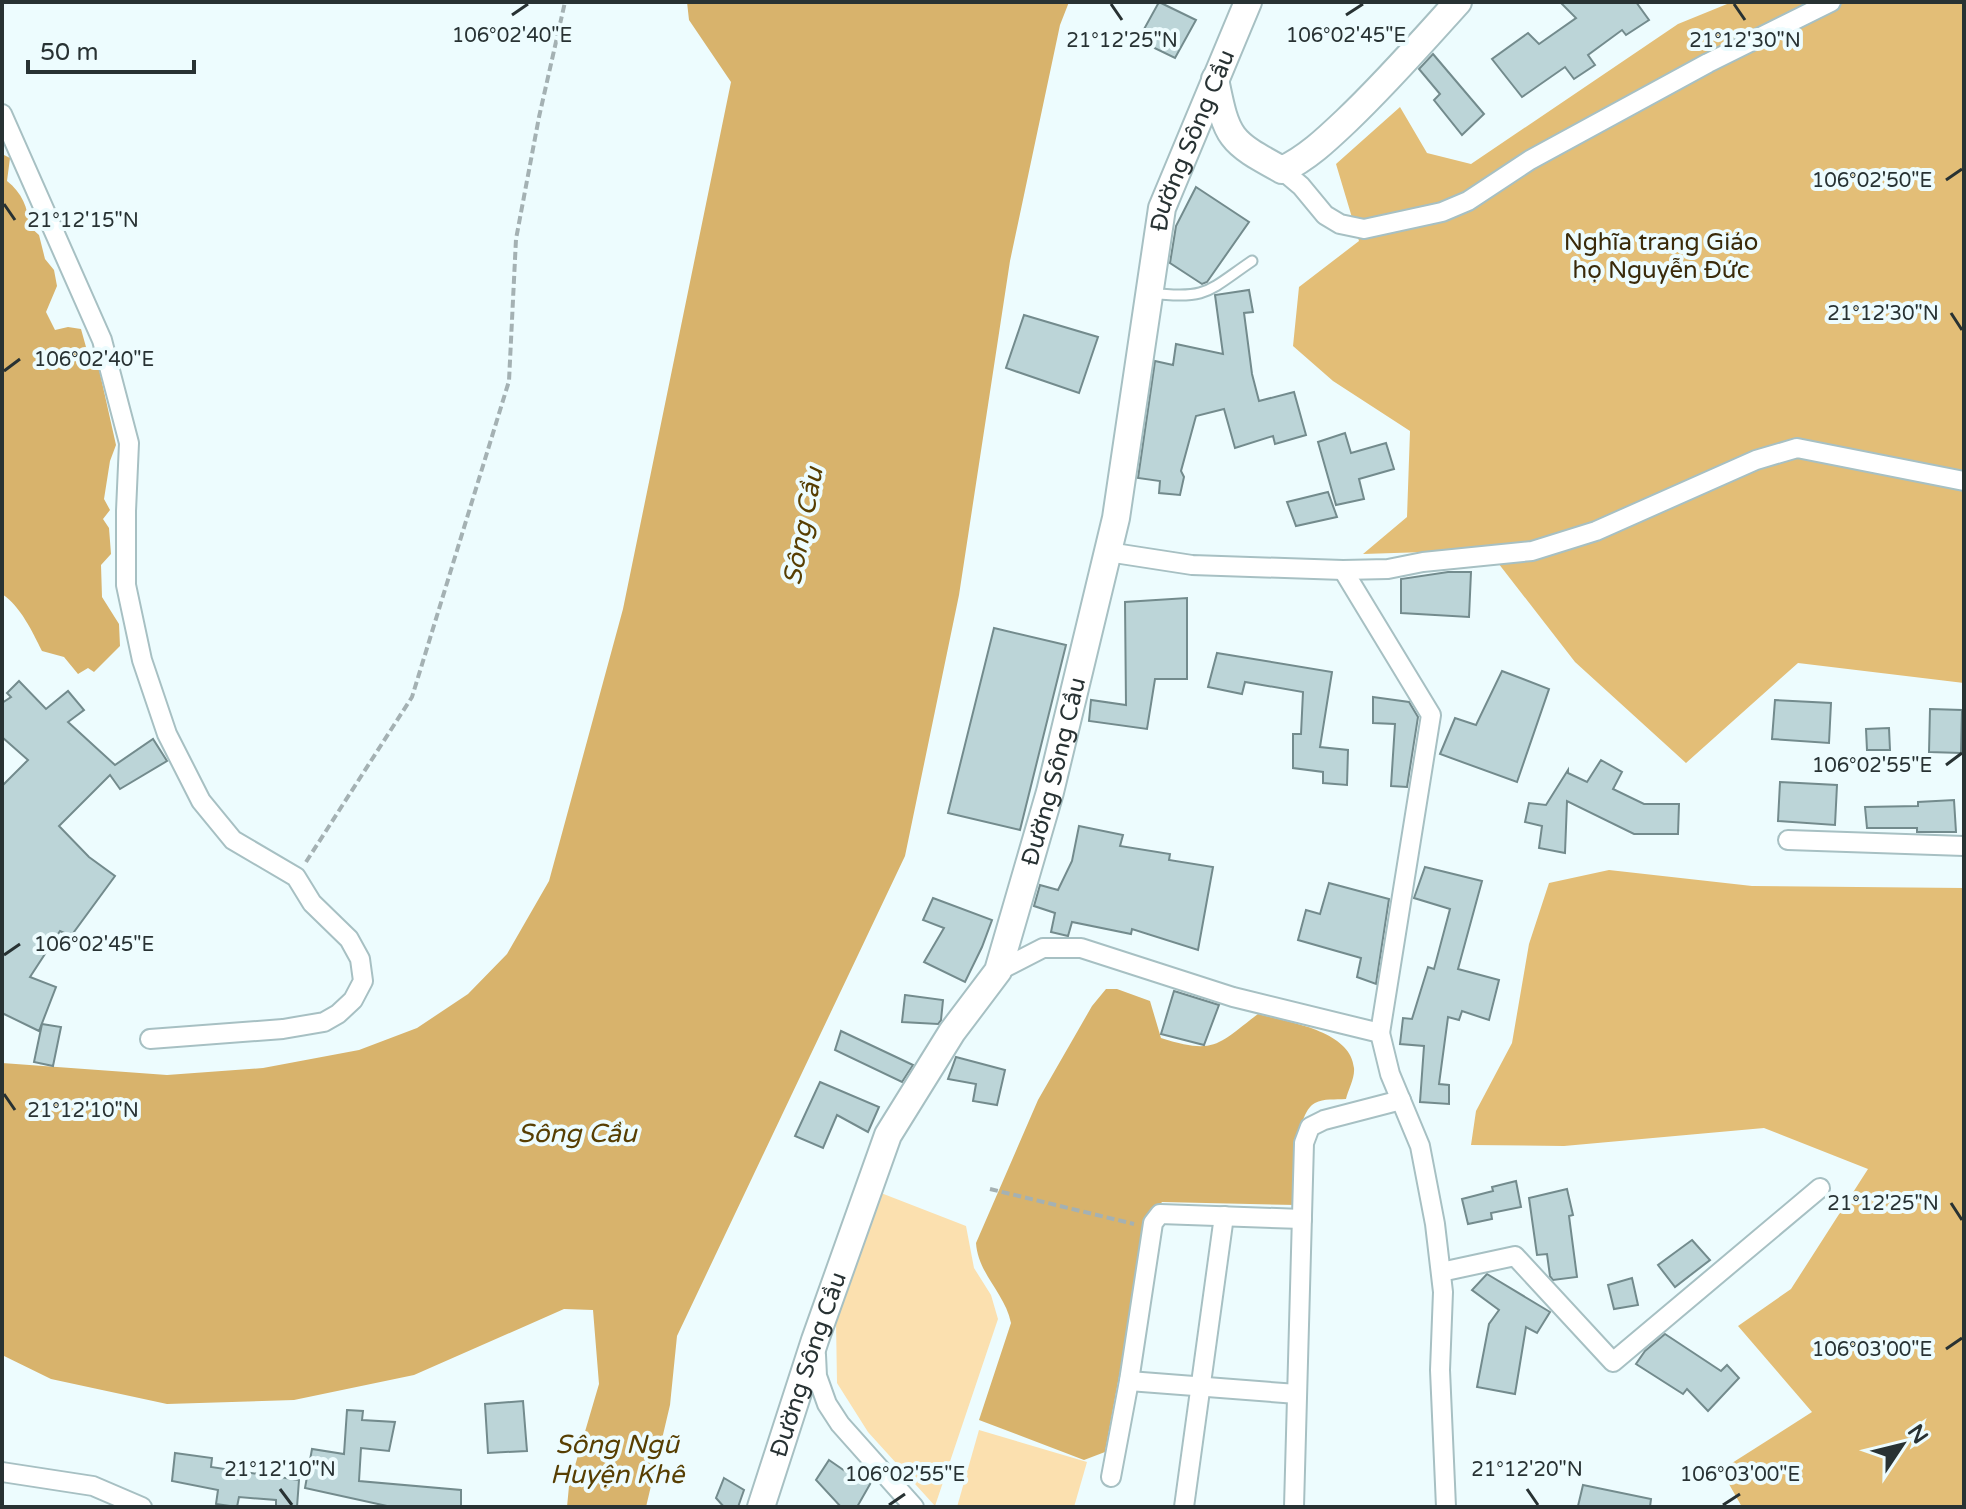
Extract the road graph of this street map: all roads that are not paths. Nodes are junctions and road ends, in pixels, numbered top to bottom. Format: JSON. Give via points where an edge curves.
{"nodes":[{"id":1,"x":1248,"y":2,"type":"edge"},
{"id":2,"x":1458,"y":2,"type":"edge"},
{"id":3,"x":1831,"y":2,"type":"edge"},
{"id":4,"x":1215,"y":79,"type":"junction"},
{"id":5,"x":2,"y":114,"type":"edge"},
{"id":6,"x":1282,"y":170,"type":"junction"},
{"id":7,"x":1252,"y":261,"type":"dead end"},
{"id":8,"x":1151,"y":293,"type":"junction"},
{"id":9,"x":1964,"y":481,"type":"edge"},
{"id":10,"x":1108,"y":552,"type":"junction"},
{"id":11,"x":1343,"y":570,"type":"junction"},
{"id":12,"x":1788,"y":840,"type":"dead end"},
{"id":13,"x":1964,"y":846,"type":"edge"},
{"id":14,"x":998,"y":971,"type":"junction"},
{"id":15,"x":1380,"y":1033,"type":"junction"},
{"id":16,"x":150,"y":1039,"type":"dead end"},
{"id":17,"x":1401,"y":1100,"type":"junction"},
{"id":18,"x":1820,"y":1188,"type":"dead end"},
{"id":19,"x":1224,"y":1216,"type":"junction"},
{"id":20,"x":1302,"y":1219,"type":"junction"},
{"id":21,"x":1441,"y":1272,"type":"junction"},
{"id":22,"x":815,"y":1340,"type":"junction"},
{"id":23,"x":1129,"y":1381,"type":"junction"},
{"id":24,"x":1201,"y":1385,"type":"junction"},
{"id":25,"x":1297,"y":1394,"type":"junction"},
{"id":26,"x":2,"y":1472,"type":"edge"},
{"id":27,"x":1111,"y":1477,"type":"dead end"},
{"id":28,"x":142,"y":1507,"type":"edge"},
{"id":29,"x":761,"y":1507,"type":"edge"},
{"id":30,"x":914,"y":1507,"type":"edge"},
{"id":31,"x":1184,"y":1507,"type":"edge"},
{"id":32,"x":1294,"y":1507,"type":"edge"},
{"id":33,"x":1446,"y":1507,"type":"edge"}],
"edges":[{"from":1,"to":4,"type":"main road","name":"Đường Sông Cầu"},
{"from":2,"to":6,"type":"main road","via":[[1370,98],[1308,155]]},
{"from":3,"to":6,"type":"street","via":[[1708,63],[1442,212],[1364,229],[1340,224]]},
{"from":4,"to":6,"type":"main road","via":[[1222,116],[1235,143]]},
{"from":4,"to":8,"type":"main road","name":"Đường Sông Cầu","via":[[1162,208]]},
{"from":5,"to":16,"type":"street","via":[[106,355],[129,443],[126,585],[142,660],[167,734],[201,801],[233,840],[296,877],[360,959],[363,981],[353,1000],[324,1022]]},
{"from":7,"to":8,"type":"lane","via":[[1215,289],[1194,295]]},
{"from":8,"to":10,"type":"main road","name":"Đường Sông Cầu"},
{"from":9,"to":11,"type":"street","via":[[1797,448],[1756,460],[1558,545],[1388,569]]},
{"from":10,"to":11,"type":"street","via":[[1192,565]]},
{"from":10,"to":14,"type":"main road","name":"Đường Sông Cầu","via":[[1050,792]]},
{"from":11,"to":15,"type":"street","via":[[1431,715]]},
{"from":12,"to":13,"type":"street"},
{"from":14,"to":15,"type":"street","via":[[1043,948],[1081,948],[1233,997]]},
{"from":14,"to":22,"type":"main road","name":"Đường Sông Cầu","via":[[952,1032],[888,1135]]},
{"from":15,"to":17,"type":"street"},
{"from":17,"to":20,"type":"street","via":[[1310,1127],[1304,1143]]},
{"from":17,"to":21,"type":"street","via":[[1420,1146]]},
{"from":18,"to":21,"type":"street","via":[[1613,1362],[1515,1256]]},
{"from":19,"to":20,"type":"street"},
{"from":19,"to":23,"type":"street","via":[[1160,1214],[1152,1228]]},
{"from":19,"to":24,"type":"street"},
{"from":20,"to":25,"type":"street"},
{"from":21,"to":33,"type":"street"},
{"from":22,"to":29,"type":"main road","name":"Đường Sông Cầu"},
{"from":22,"to":30,"type":"street","via":[[817,1376],[827,1404]]},
{"from":23,"to":24,"type":"street"},
{"from":23,"to":27,"type":"street"},
{"from":24,"to":25,"type":"street"},
{"from":24,"to":31,"type":"street"},
{"from":25,"to":32,"type":"street"},
{"from":26,"to":28,"type":"street","via":[[93,1486]]}]}
